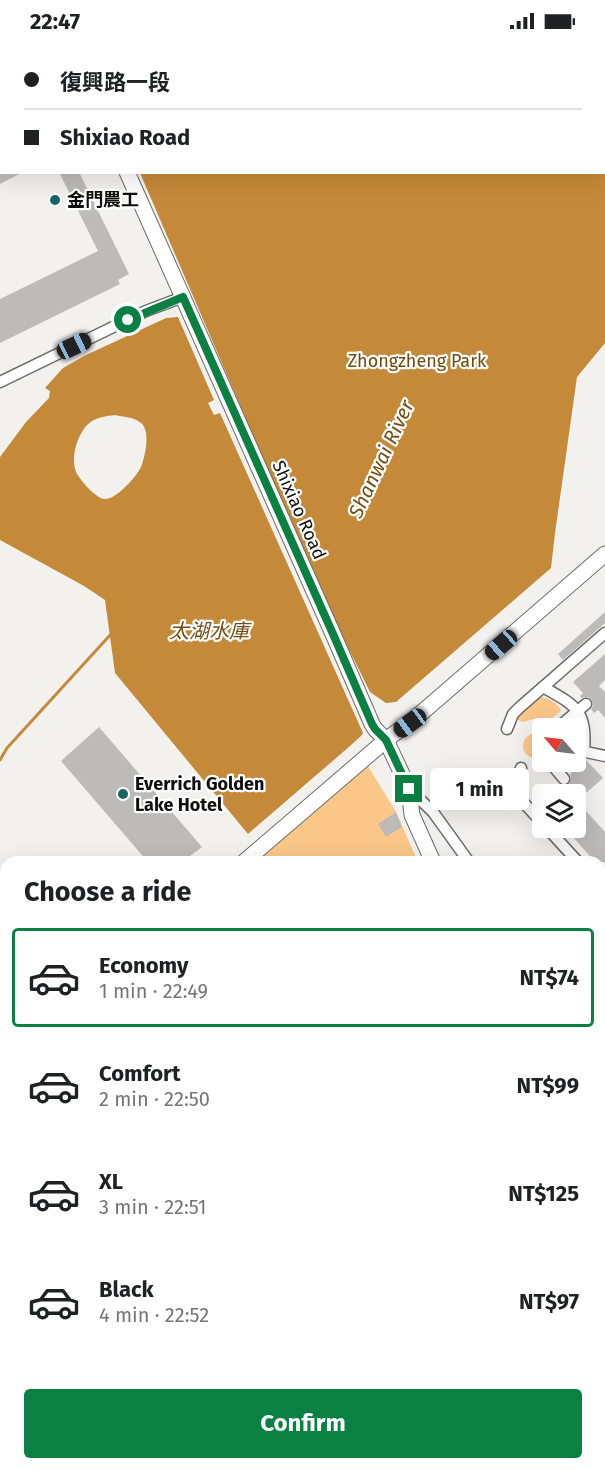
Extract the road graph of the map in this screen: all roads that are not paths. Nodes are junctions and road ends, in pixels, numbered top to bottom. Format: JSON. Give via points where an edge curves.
{"nodes":[{"id":1,"x":128,"y":174,"type":"edge"},
{"id":2,"x":183,"y":297,"type":"junction"},
{"id":3,"x":0,"y":382,"type":"edge"},
{"id":4,"x":605,"y":554,"type":"edge"},
{"id":5,"x":605,"y":633,"type":"edge"},
{"id":6,"x":543,"y":687,"type":"junction"},
{"id":7,"x":582,"y":708,"type":"junction"},
{"id":8,"x":570,"y":718,"type":"edge"},
{"id":9,"x":583,"y":718,"type":"edge"},
{"id":10,"x":507,"y":729,"type":"dead end"},
{"id":11,"x":386,"y":740,"type":"junction"},
{"id":12,"x":586,"y":752,"type":"edge"},
{"id":13,"x":605,"y":756,"type":"edge"},
{"id":14,"x":522,"y":768,"type":"dead end"},
{"id":15,"x":558,"y":772,"type":"edge"},
{"id":16,"x":564,"y":779,"type":"dead end"},
{"id":17,"x":409,"y":789,"type":"junction"},
{"id":18,"x":532,"y":812,"type":"edge"},
{"id":19,"x":556,"y":838,"type":"edge"},
{"id":20,"x":251,"y":856,"type":"edge"},
{"id":21,"x":430,"y":856,"type":"edge"},
{"id":22,"x":465,"y":856,"type":"edge"},
{"id":23,"x":573,"y":856,"type":"edge"}],
"edges":[{"from":1,"to":2,"type":"street","name":"Shixiao Road"},
{"from":2,"to":3,"type":"street"},
{"from":2,"to":11,"type":"street","name":"Shixiao Road","via":[[355,687],[372,724]]},
{"from":4,"to":11,"type":"street"},
{"from":5,"to":6,"type":"street"},
{"from":6,"to":7,"type":"street"},
{"from":6,"to":10,"type":"street","via":[[513,714]]},
{"from":7,"to":8,"type":"street"},
{"from":7,"to":9,"type":"street"},
{"from":11,"to":17,"type":"street","name":"Shixiao Road"},
{"from":11,"to":20,"type":"street"},
{"from":12,"to":13,"type":"street"},
{"from":14,"to":18,"type":"street","via":[[514,792]]},
{"from":15,"to":16,"type":"street"},
{"from":17,"to":21,"type":"street","name":"Shixiao Road","via":[[412,815]]},
{"from":17,"to":22,"type":"street","via":[[433,812]]},
{"from":19,"to":23,"type":"street"}]}
